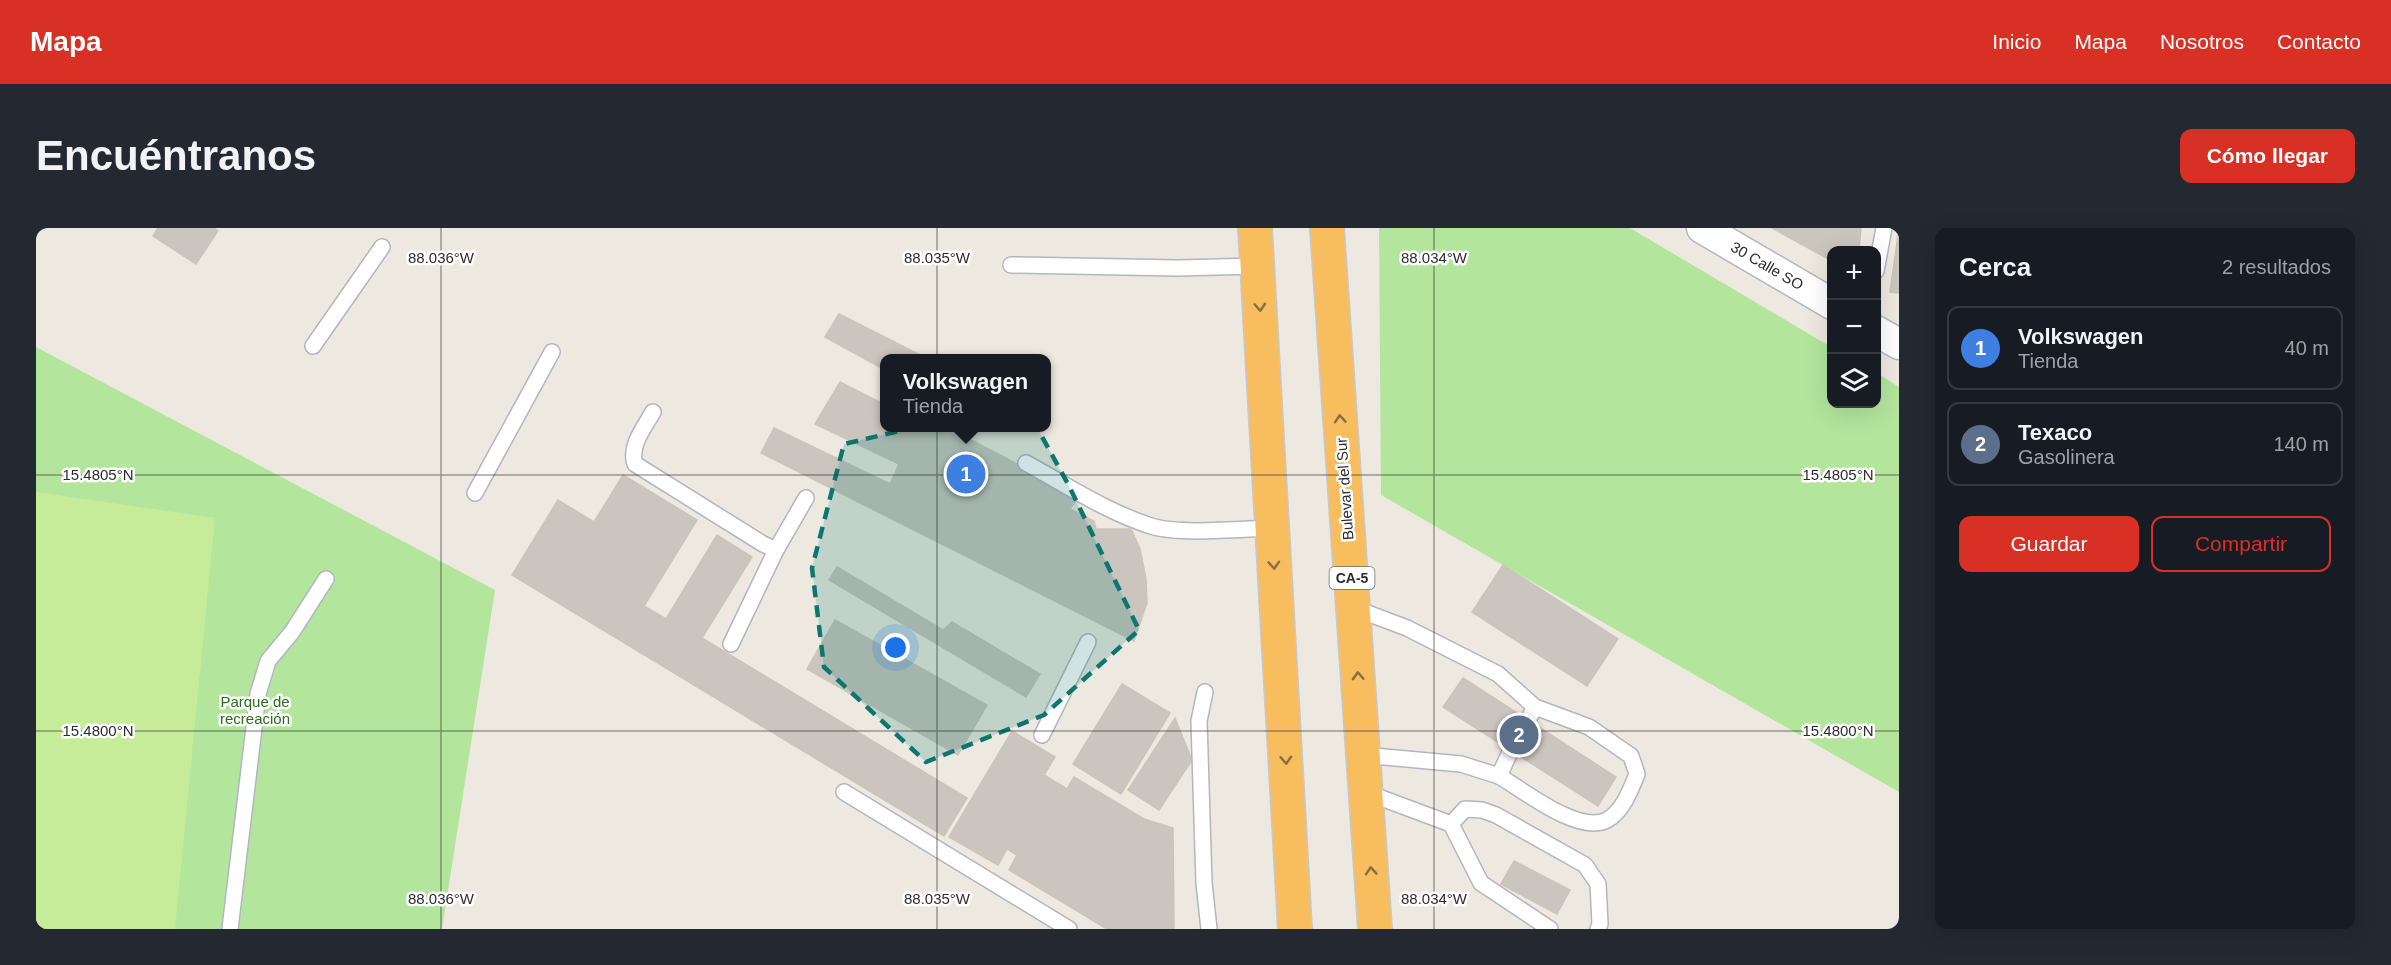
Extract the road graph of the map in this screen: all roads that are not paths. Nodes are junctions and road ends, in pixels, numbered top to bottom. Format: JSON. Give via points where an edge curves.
{"nodes":[{"id":1,"x":1255,"y":228,"type":"edge"},
{"id":2,"x":1327,"y":228,"type":"edge"},
{"id":3,"x":1702,"y":228,"type":"edge"},
{"id":4,"x":1884,"y":228,"type":"edge"},
{"id":5,"x":1881,"y":246,"type":"edge"},
{"id":6,"x":382,"y":247,"type":"dead end"},
{"id":7,"x":1011,"y":265,"type":"dead end"},
{"id":8,"x":1257,"y":266,"type":"junction"},
{"id":9,"x":1827,"y":301,"type":"edge"},
{"id":10,"x":1881,"y":333,"type":"edge"},
{"id":11,"x":1899,"y":344,"type":"edge"},
{"id":12,"x":313,"y":346,"type":"dead end"},
{"id":13,"x":552,"y":352,"type":"dead end"},
{"id":14,"x":652,"y":412,"type":"dead end"},
{"id":15,"x":1026,"y":464,"type":"dead end"},
{"id":16,"x":475,"y":493,"type":"dead end"},
{"id":17,"x":806,"y":498,"type":"dead end"},
{"id":18,"x":1272,"y":528,"type":"junction"},
{"id":19,"x":776,"y":550,"type":"junction"},
{"id":20,"x":326,"y":579,"type":"dead end"},
{"id":21,"x":1354,"y":608,"type":"junction"},
{"id":22,"x":1089,"y":642,"type":"dead end"},
{"id":23,"x":732,"y":644,"type":"dead end"},
{"id":24,"x":1205,"y":692,"type":"dead end"},
{"id":25,"x":1042,"y":735,"type":"dead end"},
{"id":26,"x":1510,"y":750,"type":"dead end"},
{"id":27,"x":1363,"y":755,"type":"junction"},
{"id":28,"x":1499,"y":776,"type":"junction"},
{"id":29,"x":844,"y":792,"type":"dead end"},
{"id":30,"x":1365,"y":792,"type":"junction"},
{"id":31,"x":1451,"y":824,"type":"junction"},
{"id":32,"x":1603,"y":927,"type":"edge"},
{"id":33,"x":230,"y":929,"type":"edge"},
{"id":34,"x":1069,"y":929,"type":"edge"},
{"id":35,"x":1209,"y":929,"type":"edge"},
{"id":36,"x":1295,"y":929,"type":"edge"},
{"id":37,"x":1375,"y":929,"type":"edge"},
{"id":38,"x":1550,"y":929,"type":"edge"}],
"edges":[{"from":1,"to":8,"type":"highway"},
{"from":21,"to":2,"type":"highway","name":"Bulevar del Sur","number":"CA-5","one_way":true},
{"from":3,"to":9,"type":"street","name":"30 Calle SO"},
{"from":4,"to":5,"type":"lane"},
{"from":6,"to":12,"type":"lane"},
{"from":7,"to":8,"type":"lane"},
{"from":8,"to":18,"type":"highway","one_way":true},
{"from":10,"to":11,"type":"street"},
{"from":13,"to":16,"type":"lane"},
{"from":14,"to":19,"type":"lane","via":[[634,448],[635,464]]},
{"from":15,"to":18,"type":"lane","via":[[1153,526],[1190,530]]},
{"from":17,"to":19,"type":"lane"},
{"from":18,"to":36,"type":"highway","one_way":true},
{"from":19,"to":23,"type":"lane"},
{"from":20,"to":33,"type":"lane","via":[[268,661],[258,694]]},
{"from":27,"to":21,"type":"highway","name":"Bulevar del Sur","number":"CA-5","one_way":true},
{"from":21,"to":28,"type":"lane","via":[[1407,628],[1498,674],[1532,714],[1590,727],[1631,756],[1637,774],[1629,796],[1608,819],[1594,824],[1571,819]]},
{"from":22,"to":25,"type":"lane"},
{"from":24,"to":35,"type":"lane","via":[[1199,721]]},
{"from":26,"to":28,"type":"lane"},
{"from":27,"to":28,"type":"lane","via":[[1461,764]]},
{"from":27,"to":30,"type":"highway","name":"Bulevar del Sur","number":"CA-5"},
{"from":29,"to":34,"type":"lane"},
{"from":30,"to":31,"type":"lane"},
{"from":37,"to":30,"type":"highway","name":"Bulevar del Sur","number":"CA-5","one_way":true},
{"from":31,"to":32,"type":"lane","via":[[1465,809],[1482,810],[1584,865],[1598,884]]},
{"from":31,"to":38,"type":"lane","via":[[1481,883]]}]}
